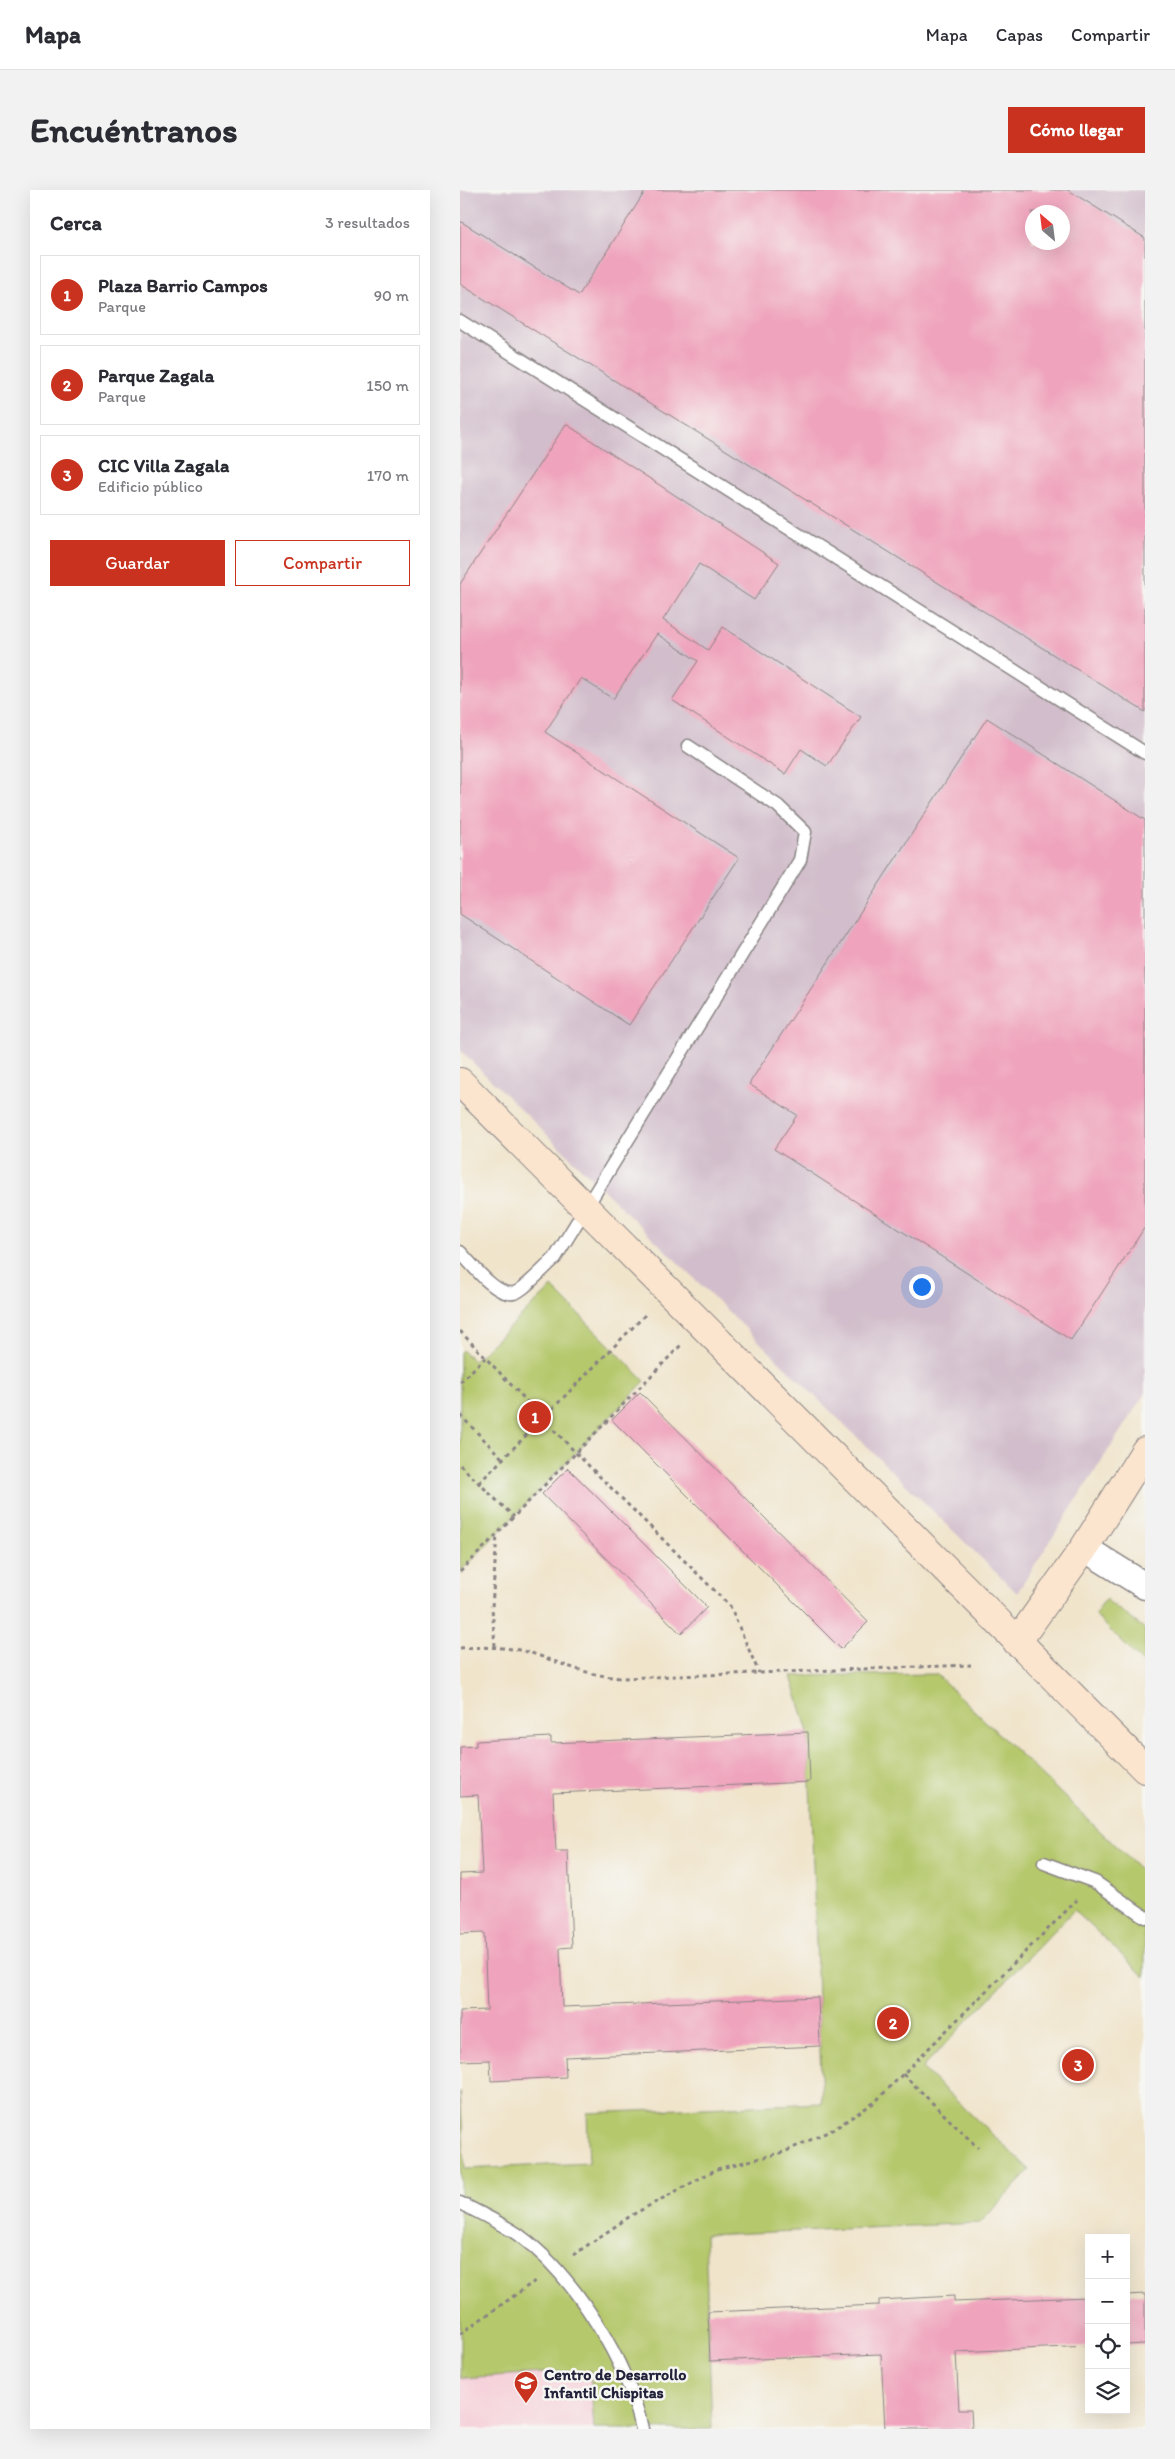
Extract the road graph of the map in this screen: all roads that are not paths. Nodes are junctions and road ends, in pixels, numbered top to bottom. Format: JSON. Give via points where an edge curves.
{"nodes":[{"id":1,"x":460,"y":321,"type":"edge"},
{"id":2,"x":688,"y":746,"type":"dead end"},
{"id":3,"x":1145,"y":753,"type":"edge"},
{"id":4,"x":460,"y":1082,"type":"edge"},
{"id":5,"x":587,"y":1209,"type":"junction"},
{"id":6,"x":460,"y":1252,"type":"edge"},
{"id":7,"x":1145,"y":1451,"type":"edge"},
{"id":8,"x":1084,"y":1548,"type":"junction"},
{"id":9,"x":1145,"y":1586,"type":"edge"},
{"id":10,"x":1017,"y":1642,"type":"junction"},
{"id":11,"x":1145,"y":1769,"type":"edge"},
{"id":12,"x":1044,"y":1863,"type":"dead end"},
{"id":13,"x":1145,"y":1917,"type":"edge"},
{"id":14,"x":460,"y":2203,"type":"edge"},
{"id":15,"x":642,"y":2429,"type":"edge"}],
"edges":[{"from":1,"to":3,"type":"lane"},
{"from":2,"to":5,"type":"lane","via":[[778,806],[806,832],[800,860]]},
{"from":4,"to":5,"type":"main road"},
{"from":5,"to":6,"type":"lane","via":[[555,1258],[515,1293],[496,1289]]},
{"from":5,"to":10,"type":"main road"},
{"from":7,"to":8,"type":"main road"},
{"from":8,"to":9,"type":"street"},
{"from":8,"to":10,"type":"main road"},
{"from":10,"to":11,"type":"main road"},
{"from":12,"to":13,"type":"lane","via":[[1095,1882]]},
{"from":14,"to":15,"type":"lane","via":[[521,2237],[554,2268],[591,2314],[621,2366]]}]}
